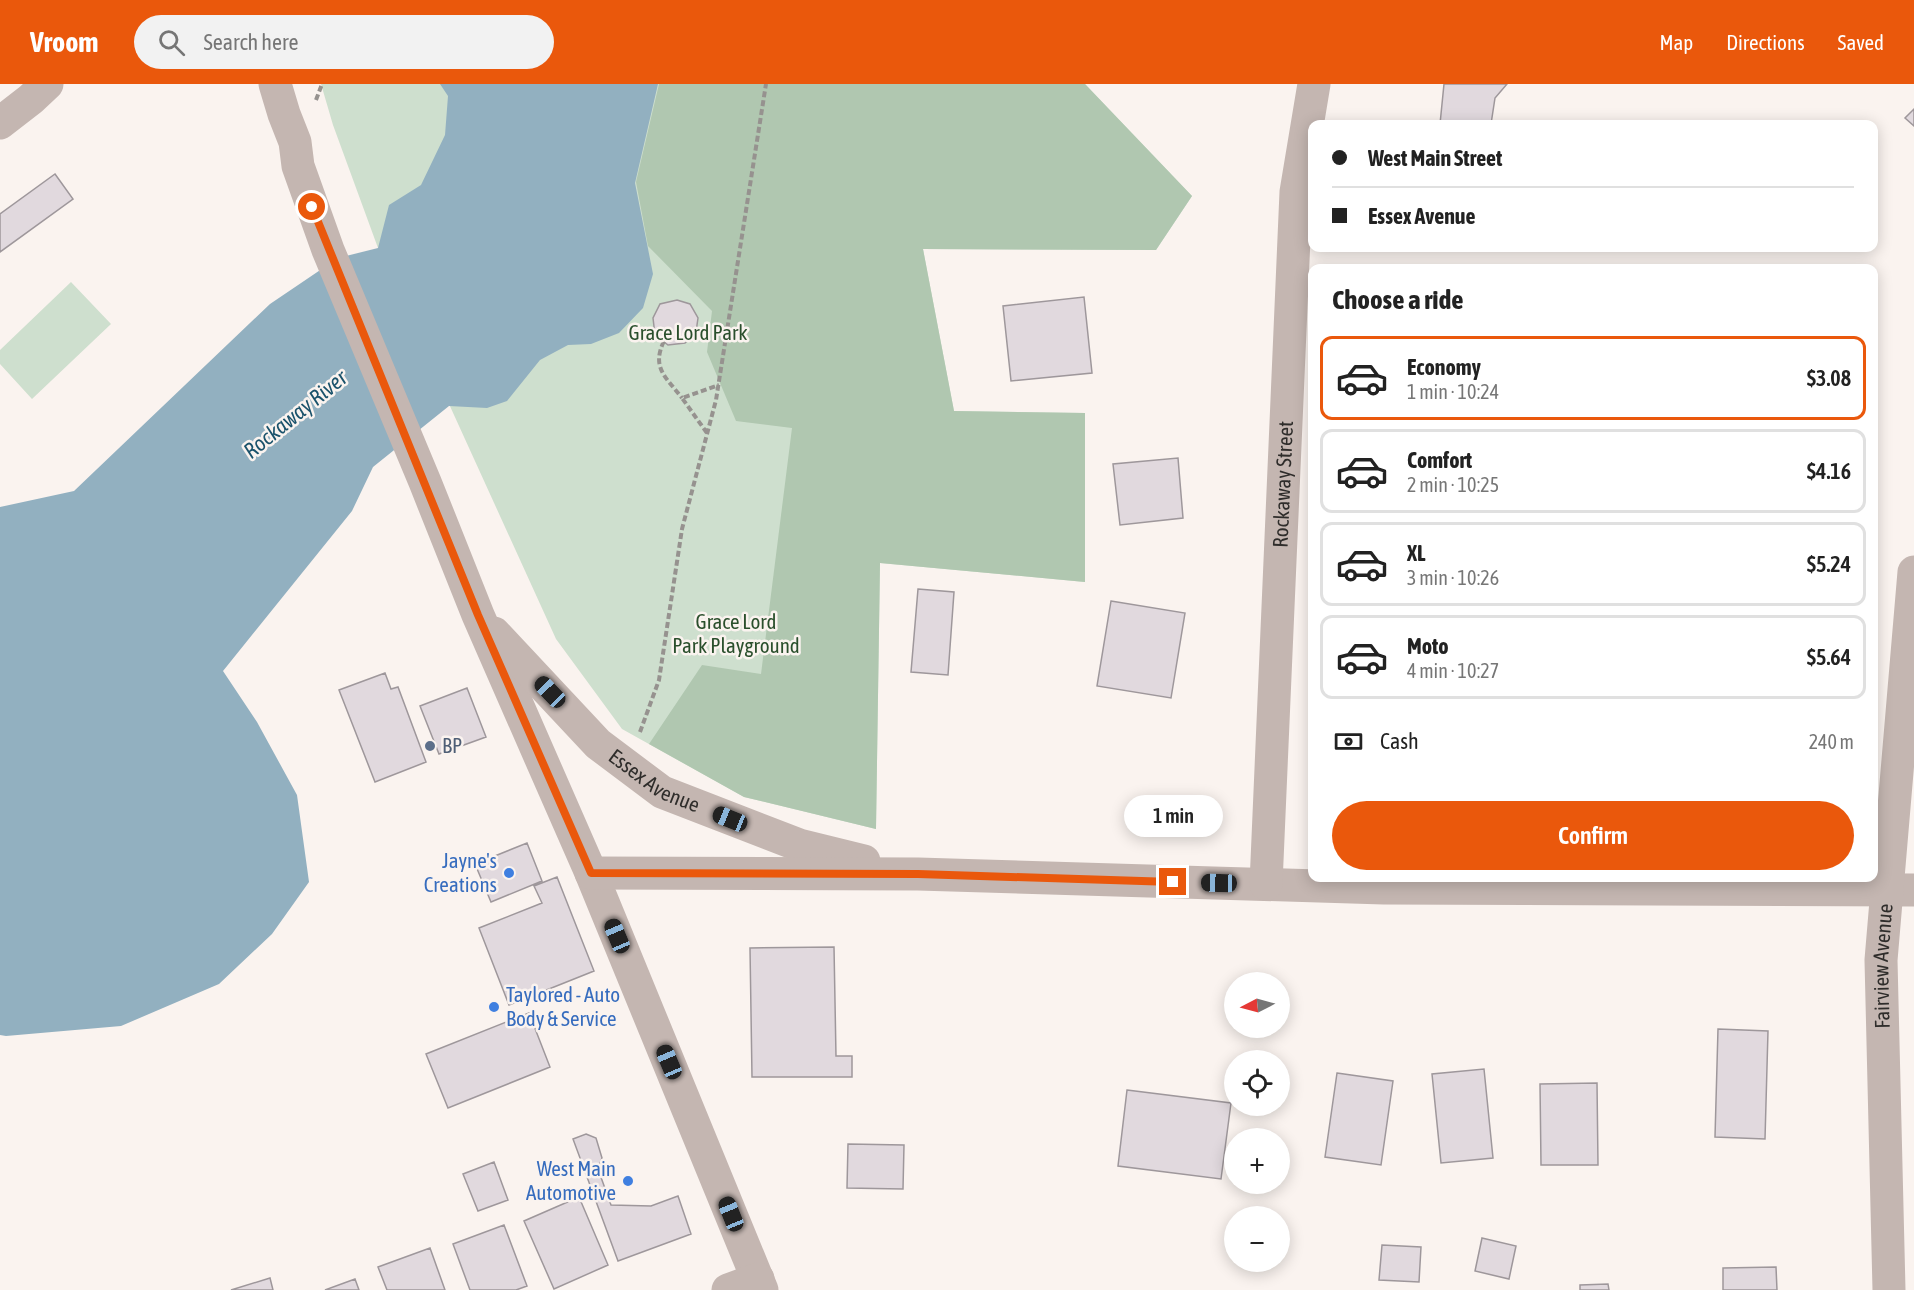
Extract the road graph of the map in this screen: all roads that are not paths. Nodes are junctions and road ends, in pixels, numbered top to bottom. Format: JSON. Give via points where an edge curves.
{"nodes":[{"id":1,"x":47,"y":84,"type":"edge"},
{"id":2,"x":275,"y":84,"type":"edge"},
{"id":3,"x":1314,"y":84,"type":"edge"},
{"id":4,"x":0,"y":123,"type":"edge"},
{"id":5,"x":1914,"y":572,"type":"edge"},
{"id":6,"x":478,"y":615,"type":"junction"},
{"id":7,"x":591,"y":873,"type":"junction"},
{"id":8,"x":918,"y":874,"type":"junction"},
{"id":9,"x":1266,"y":884,"type":"junction"},
{"id":10,"x":1901,"y":890,"type":"edge"},
{"id":11,"x":750,"y":1286,"type":"edge"},
{"id":12,"x":1889,"y":1290,"type":"edge"}],
"edges":[{"from":1,"to":4,"type":"street"},
{"from":2,"to":6,"type":"street","via":[[295,142],[298,166],[328,250]]},
{"from":3,"to":9,"type":"street","name":"Rockaway Street","via":[[1296,192]]},
{"from":5,"to":10,"type":"street","name":"Fairview Avenue"},
{"from":6,"to":7,"type":"street"},
{"from":6,"to":8,"type":"street","name":"Essex Avenue","via":[[598,744],[662,792],[799,845]]},
{"from":7,"to":8,"type":"street","name":"Essex Avenue"},
{"from":7,"to":11,"type":"street"},
{"from":8,"to":9,"type":"street","name":"Essex Avenue"},
{"from":9,"to":10,"type":"street","name":"Essex Avenue"},
{"from":10,"to":12,"type":"street","name":"Fairview Avenue","via":[[1881,960]]}]}
